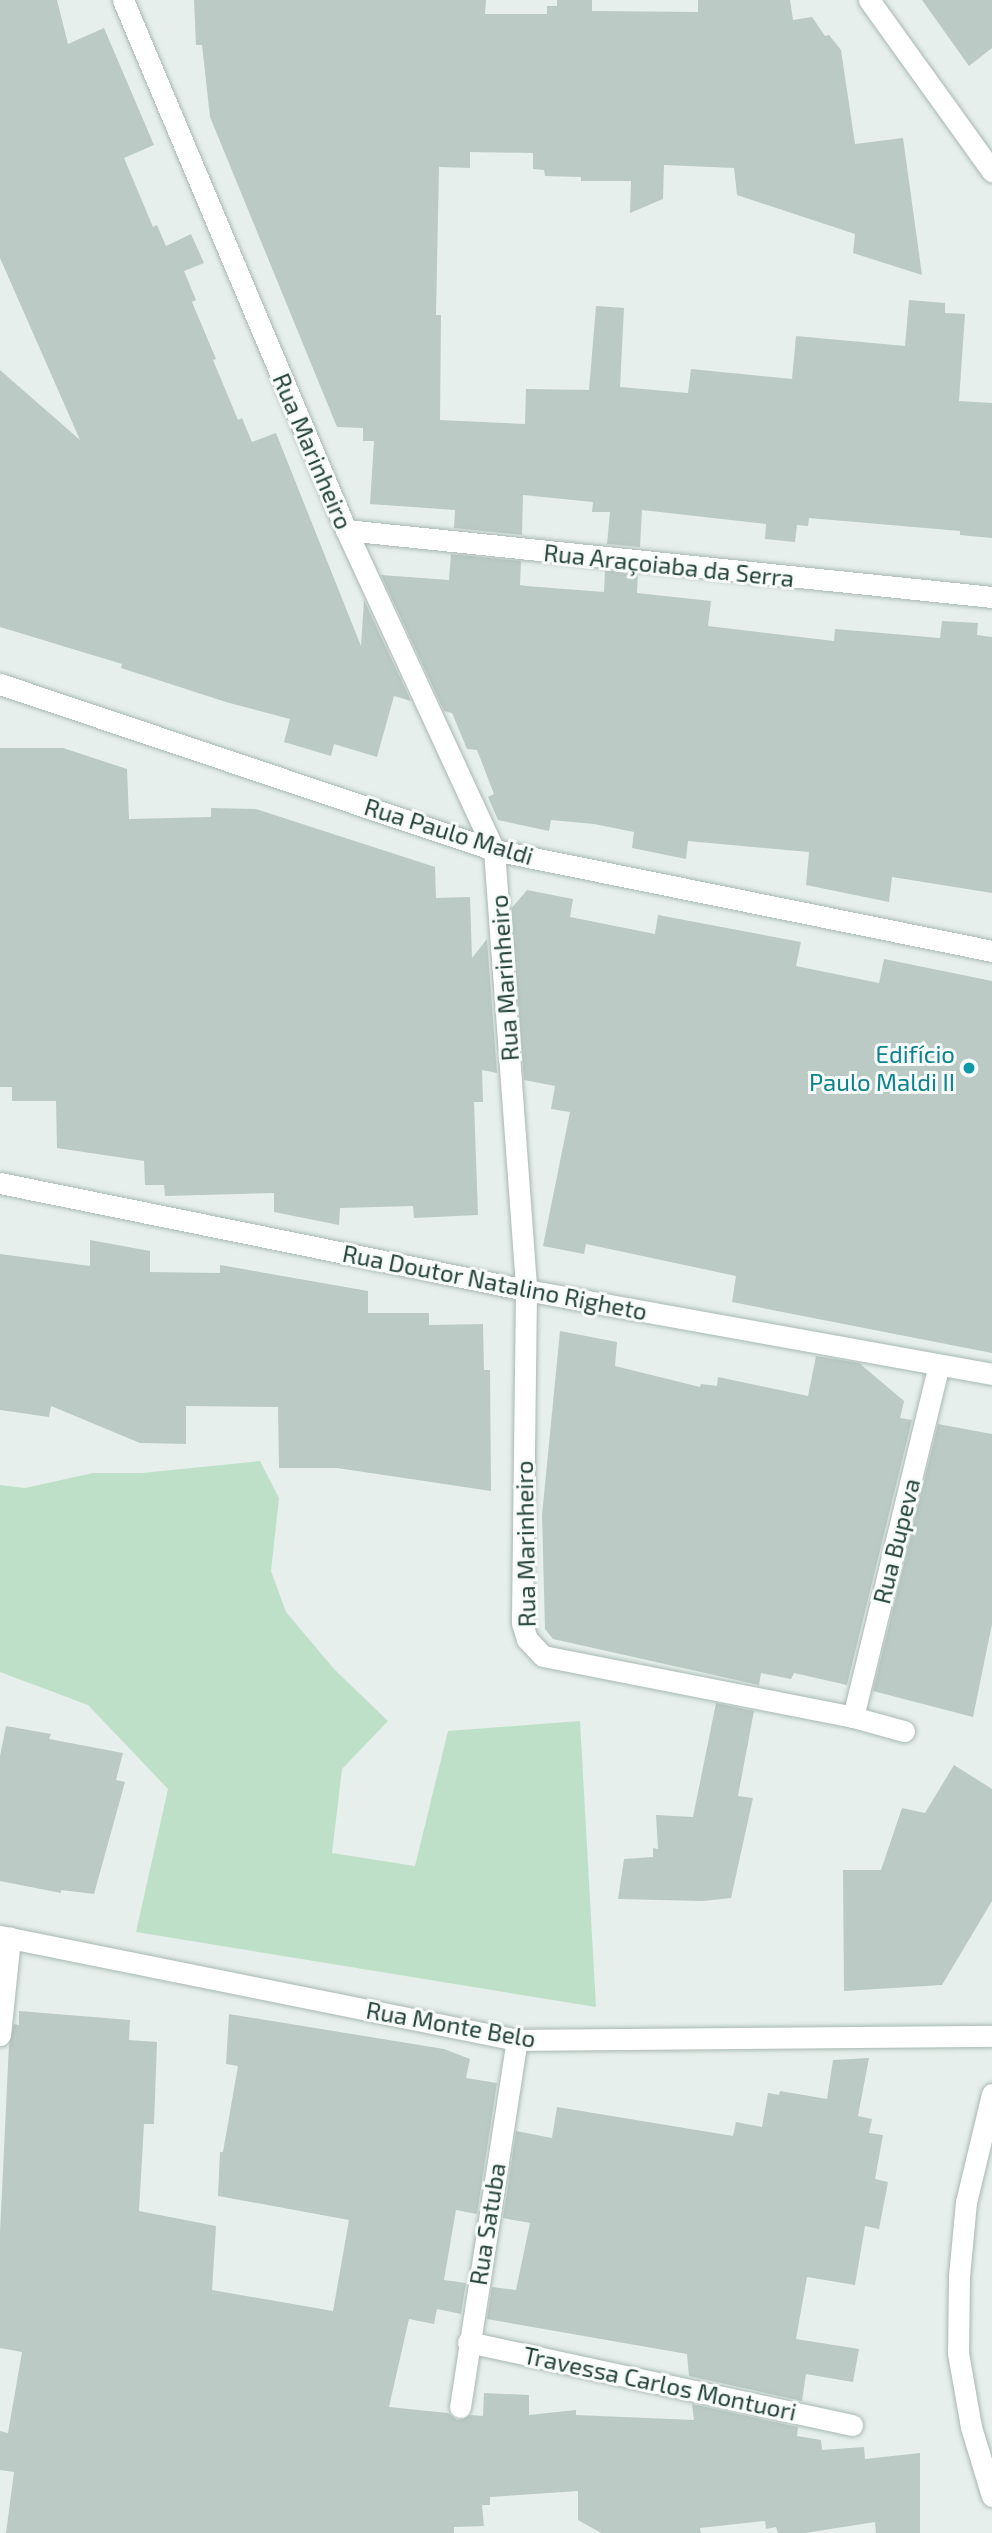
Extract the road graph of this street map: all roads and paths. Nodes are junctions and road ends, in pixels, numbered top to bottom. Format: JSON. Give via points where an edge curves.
{"nodes":[{"id":1,"x":124,"y":0,"type":"edge"},
{"id":2,"x":869,"y":0,"type":"edge"},
{"id":3,"x":992,"y":171,"type":"edge"},
{"id":4,"x":346,"y":530,"type":"junction"},
{"id":5,"x":992,"y":597,"type":"edge"},
{"id":6,"x":0,"y":684,"type":"edge"},
{"id":7,"x":494,"y":850,"type":"junction"},
{"id":8,"x":992,"y":951,"type":"edge"},
{"id":9,"x":0,"y":1183,"type":"edge"},
{"id":10,"x":526,"y":1290,"type":"junction"},
{"id":11,"x":939,"y":1366,"type":"junction"},
{"id":12,"x":992,"y":1374,"type":"edge"},
{"id":13,"x":853,"y":1717,"type":"junction"},
{"id":14,"x":904,"y":1731,"type":"dead end"},
{"id":15,"x":5,"y":1937,"type":"edge"},
{"id":16,"x":0,"y":2035,"type":"edge"},
{"id":17,"x":992,"y":2036,"type":"edge"},
{"id":18,"x":517,"y":2040,"type":"junction"},
{"id":19,"x":992,"y":2094,"type":"edge"},
{"id":20,"x":468,"y":2342,"type":"junction"},
{"id":21,"x":460,"y":2407,"type":"dead end"},
{"id":22,"x":852,"y":2425,"type":"dead end"},
{"id":23,"x":992,"y":2496,"type":"edge"}],
"edges":[{"from":1,"to":4,"type":"street","name":"Rua Marinheiro"},
{"from":2,"to":3,"type":"street"},
{"from":4,"to":5,"type":"street","name":"Rua Araçoiaba da Serra"},
{"from":4,"to":7,"type":"street","name":"Rua Marinheiro"},
{"from":6,"to":7,"type":"street","name":"Rua Paulo Maldi"},
{"from":7,"to":8,"type":"street","name":"Rua Paulo Maldi"},
{"from":7,"to":10,"type":"street","name":"Rua Marinheiro"},
{"from":9,"to":10,"type":"street","name":"Rua Doutor Natalino Righeto"},
{"from":10,"to":11,"type":"street","name":"Rua Doutor Natalino Righeto"},
{"from":10,"to":13,"type":"street","name":"Rua Marinheiro","via":[[522,1622],[527,1639],[543,1656]]},
{"from":11,"to":12,"type":"street","name":"Rua Doutor Natalino Righeto"},
{"from":11,"to":13,"type":"street","name":"Rua Bupeva"},
{"from":13,"to":14,"type":"street","name":"Rua Marinheiro"},
{"from":15,"to":16,"type":"street"},
{"from":15,"to":18,"type":"street","name":"Rua Monte Belo"},
{"from":17,"to":18,"type":"street","name":"Rua Monte Belo"},
{"from":18,"to":20,"type":"street","name":"Rua Satuba"},
{"from":19,"to":23,"type":"street","via":[[966,2202],[958,2353],[971,2427]]},
{"from":20,"to":21,"type":"street","name":"Rua Satuba"},
{"from":20,"to":22,"type":"street","name":"Travessa Carlos Montuori"}]}
